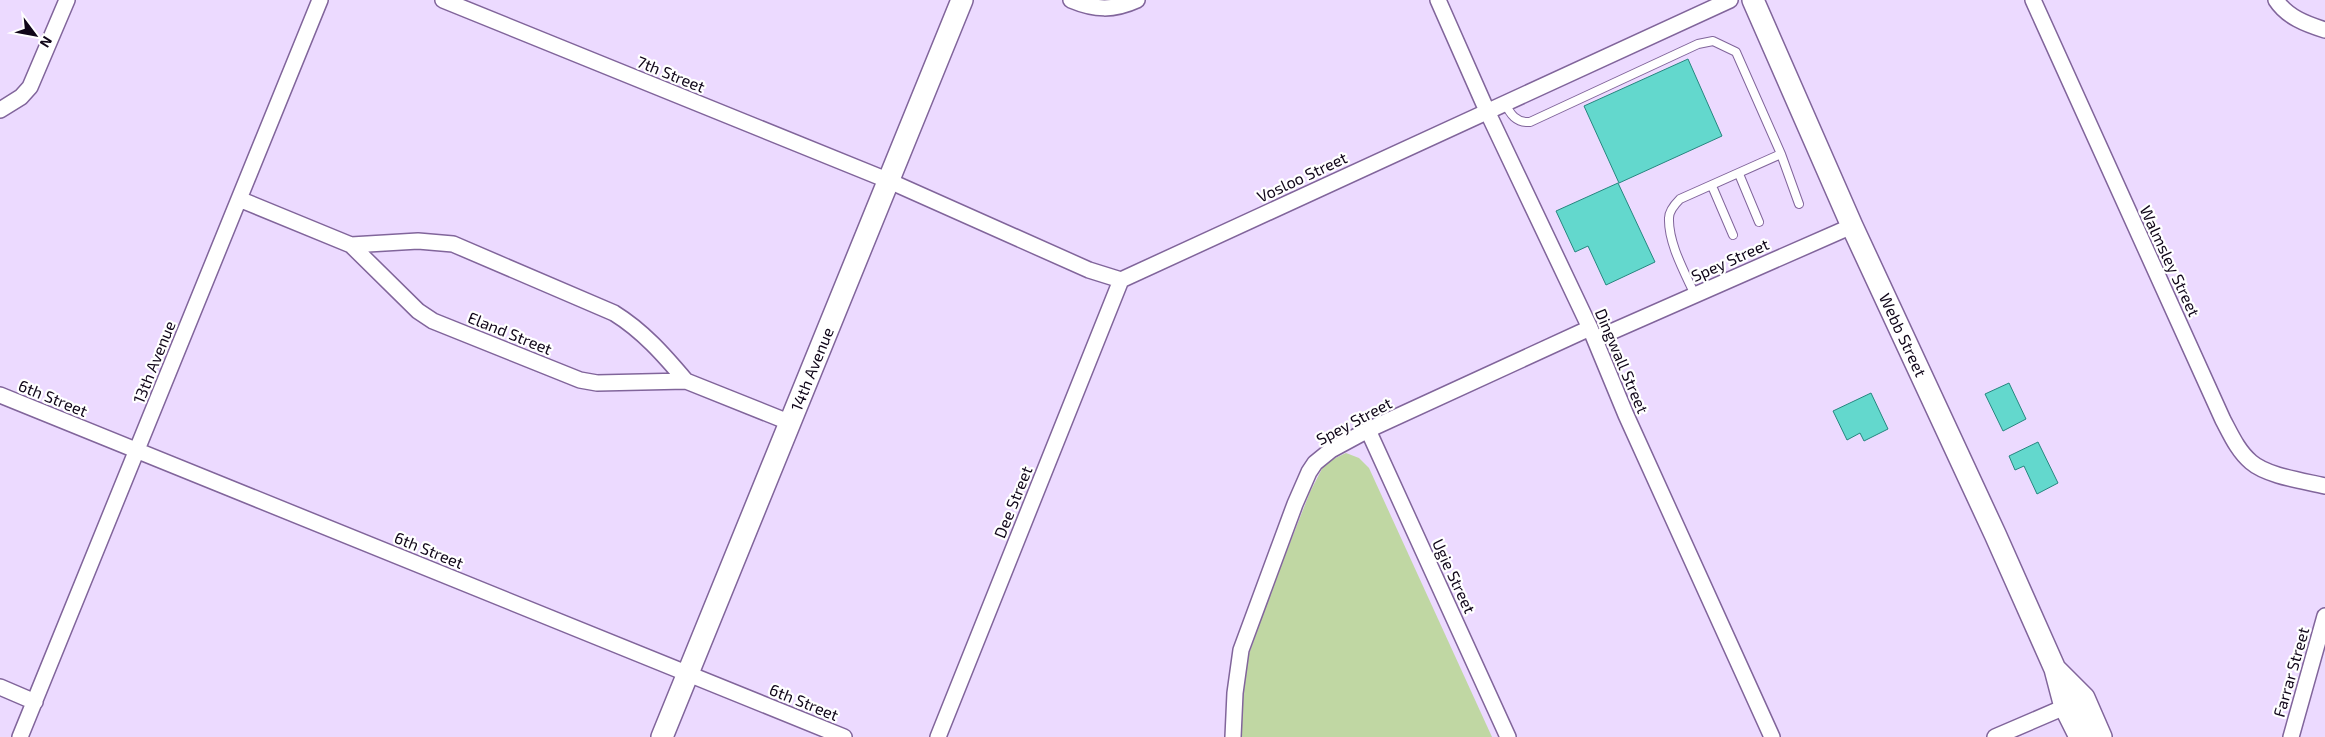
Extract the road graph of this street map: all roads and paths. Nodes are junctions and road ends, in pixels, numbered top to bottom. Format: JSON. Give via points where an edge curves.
{"nodes":[{"id":1,"x":67,"y":0,"type":"edge"},
{"id":2,"x":320,"y":0,"type":"edge"},
{"id":3,"x":442,"y":0,"type":"edge"},
{"id":4,"x":962,"y":0,"type":"edge"},
{"id":5,"x":1071,"y":0,"type":"edge"},
{"id":6,"x":1137,"y":0,"type":"edge"},
{"id":7,"x":1438,"y":0,"type":"edge"},
{"id":8,"x":1730,"y":0,"type":"edge"},
{"id":9,"x":1753,"y":0,"type":"edge"},
{"id":10,"x":2033,"y":0,"type":"edge"},
{"id":11,"x":2276,"y":0,"type":"edge"},
{"id":12,"x":2325,"y":30,"type":"edge"},
{"id":13,"x":1504,"y":103,"type":"junction"},
{"id":14,"x":0,"y":110,"type":"edge"},
{"id":15,"x":1487,"y":110,"type":"junction"},
{"id":16,"x":1780,"y":154,"type":"junction"},
{"id":17,"x":1739,"y":174,"type":"junction"},
{"id":18,"x":887,"y":180,"type":"junction"},
{"id":19,"x":1712,"y":186,"type":"junction"},
{"id":20,"x":239,"y":199,"type":"junction"},
{"id":21,"x":1800,"y":204,"type":"dead end"},
{"id":22,"x":1759,"y":222,"type":"dead end"},
{"id":23,"x":1852,"y":226,"type":"junction"},
{"id":24,"x":1733,"y":235,"type":"dead end"},
{"id":25,"x":351,"y":245,"type":"junction"},
{"id":26,"x":1121,"y":280,"type":"junction"},
{"id":27,"x":1695,"y":295,"type":"junction"},
{"id":28,"x":1592,"y":334,"type":"junction"},
{"id":29,"x":686,"y":381,"type":"junction"},
{"id":30,"x":0,"y":395,"type":"edge"},
{"id":31,"x":791,"y":422,"type":"junction"},
{"id":32,"x":1368,"y":430,"type":"junction"},
{"id":33,"x":137,"y":451,"type":"junction"},
{"id":34,"x":2325,"y":486,"type":"edge"},
{"id":35,"x":2325,"y":616,"type":"edge"},
{"id":36,"x":688,"y":674,"type":"junction"},
{"id":37,"x":0,"y":688,"type":"edge"},
{"id":38,"x":35,"y":702,"type":"junction"},
{"id":39,"x":2074,"y":702,"type":"junction"},
{"id":40,"x":20,"y":737,"type":"edge"},
{"id":41,"x":662,"y":737,"type":"edge"},
{"id":42,"x":844,"y":737,"type":"edge"},
{"id":43,"x":938,"y":737,"type":"edge"},
{"id":44,"x":1233,"y":737,"type":"edge"},
{"id":45,"x":1508,"y":737,"type":"edge"},
{"id":46,"x":1772,"y":737,"type":"edge"},
{"id":47,"x":1995,"y":737,"type":"edge"},
{"id":48,"x":2080,"y":737,"type":"edge"},
{"id":49,"x":2101,"y":737,"type":"edge"},
{"id":50,"x":2291,"y":737,"type":"edge"}],
"edges":[{"from":1,"to":14,"type":"street","via":[[30,87],[22,97]]},
{"from":2,"to":20,"type":"street","name":"13th Avenue"},
{"from":3,"to":18,"type":"street","name":"7th Street"},
{"from":4,"to":18,"type":"street","name":"14th Avenue"},
{"from":5,"to":6,"type":"street","via":[[1095,9],[1107,9]]},
{"from":7,"to":15,"type":"street","name":"Dingwall Street"},
{"from":8,"to":13,"type":"street","name":"Vosloo Street"},
{"from":9,"to":23,"type":"street","name":"Webb Street"},
{"from":10,"to":34,"type":"street","name":"Walmsley Street","via":[[2236,444],[2251,462],[2262,468]]},
{"from":11,"to":12,"type":"street","via":[[2306,24]]},
{"from":13,"to":15,"type":"street","name":"Vosloo Street"},
{"from":13,"to":16,"type":"lane","via":[[1517,120],[1530,122],[1698,44],[1713,41],[1736,52]]},
{"from":15,"to":26,"type":"street","name":"Vosloo Street"},
{"from":15,"to":28,"type":"street","name":"Dingwall Street"},
{"from":16,"to":17,"type":"lane"},
{"from":16,"to":21,"type":"lane"},
{"from":17,"to":19,"type":"lane"},
{"from":17,"to":22,"type":"lane"},
{"from":18,"to":26,"type":"street","via":[[1089,270]]},
{"from":18,"to":31,"type":"street","name":"14th Avenue"},
{"from":19,"to":24,"type":"lane"},
{"from":19,"to":27,"type":"lane","via":[[1680,199],[1668,217],[1675,252]]},
{"from":20,"to":25,"type":"street","name":"Eland Street"},
{"from":20,"to":33,"type":"street","name":"13th Avenue"},
{"from":23,"to":27,"type":"street","name":"Spey Street"},
{"from":23,"to":39,"type":"street","name":"Webb Street","via":[[2055,669]]},
{"from":25,"to":29,"type":"street","name":"Eland Street","via":[[433,322],[590,382]]},
{"from":25,"to":29,"type":"street","name":"Eland Street","via":[[418,241],[453,244],[614,313],[650,340]]},
{"from":26,"to":43,"type":"street","name":"Dee Street"},
{"from":27,"to":28,"type":"street","name":"Spey Street"},
{"from":28,"to":32,"type":"street","name":"Spey Street"},
{"from":28,"to":46,"type":"street","name":"Dingwall Street"},
{"from":29,"to":31,"type":"street","name":"Eland Street"},
{"from":30,"to":33,"type":"street","name":"6th Street"},
{"from":31,"to":36,"type":"street","name":"14th Avenue"},
{"from":32,"to":44,"type":"street","name":"Spey Street","via":[[1323,456],[1303,484],[1241,650]]},
{"from":32,"to":45,"type":"street","name":"Ugie Street"},
{"from":33,"to":36,"type":"street","name":"6th Street"},
{"from":33,"to":38,"type":"street","name":"13th Avenue"},
{"from":35,"to":50,"type":"street","name":"Farrar Street"},
{"from":36,"to":41,"type":"street","name":"14th Avenue"},
{"from":36,"to":42,"type":"street","name":"6th Street"},
{"from":37,"to":38,"type":"street"},
{"from":38,"to":40,"type":"street","name":"13th Avenue"},
{"from":39,"to":47,"type":"street"},
{"from":39,"to":48,"type":"street","name":"Webb Street"},
{"from":39,"to":49,"type":"street","name":"Webb Street"}]}
